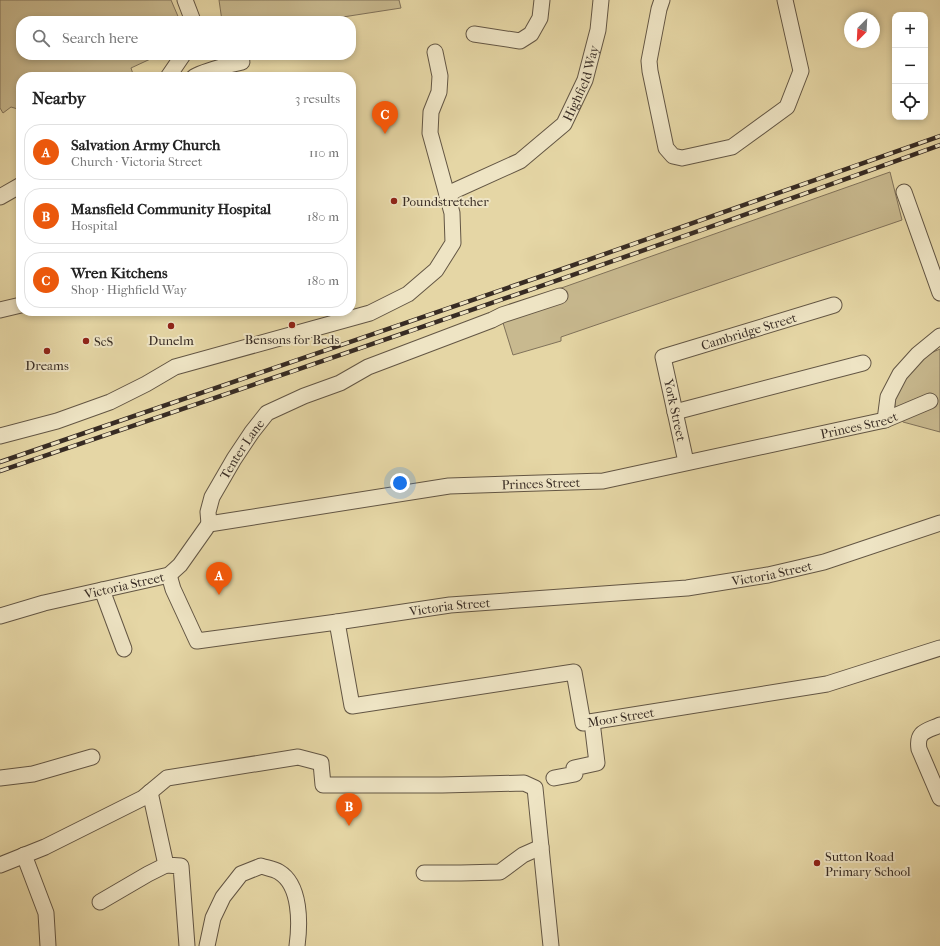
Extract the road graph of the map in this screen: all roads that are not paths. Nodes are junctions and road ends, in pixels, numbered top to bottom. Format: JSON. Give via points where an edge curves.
{"nodes":[{"id":1,"x":185,"y":0,"type":"edge"},
{"id":2,"x":542,"y":0,"type":"edge"},
{"id":3,"x":601,"y":0,"type":"edge"},
{"id":4,"x":785,"y":0,"type":"edge"},
{"id":5,"x":660,"y":5,"type":"edge"},
{"id":6,"x":190,"y":16,"type":"edge"},
{"id":7,"x":474,"y":34,"type":"dead end"},
{"id":8,"x":435,"y":52,"type":"dead end"},
{"id":9,"x":180,"y":60,"type":"edge"},
{"id":10,"x":242,"y":62,"type":"dead end"},
{"id":11,"x":171,"y":72,"type":"edge"},
{"id":12,"x":207,"y":72,"type":"edge"},
{"id":13,"x":16,"y":188,"type":"edge"},
{"id":14,"x":904,"y":192,"type":"dead end"},
{"id":15,"x":447,"y":196,"type":"junction"},
{"id":16,"x":0,"y":197,"type":"edge"},
{"id":17,"x":940,"y":293,"type":"edge"},
{"id":18,"x":560,"y":296,"type":"dead end"},
{"id":19,"x":834,"y":305,"type":"dead end"},
{"id":20,"x":16,"y":306,"type":"edge"},
{"id":21,"x":0,"y":310,"type":"edge"},
{"id":22,"x":940,"y":336,"type":"edge"},
{"id":23,"x":664,"y":357,"type":"joint"},
{"id":24,"x":863,"y":363,"type":"dead end"},
{"id":25,"x":930,"y":401,"type":"dead end"},
{"id":26,"x":675,"y":412,"type":"junction"},
{"id":27,"x":885,"y":420,"type":"junction"},
{"id":28,"x":0,"y":436,"type":"edge"},
{"id":29,"x":686,"y":462,"type":"junction"},
{"id":30,"x":940,"y":523,"type":"edge"},
{"id":31,"x":209,"y":524,"type":"junction"},
{"id":32,"x":169,"y":575,"type":"junction"},
{"id":33,"x":102,"y":590,"type":"junction"},
{"id":34,"x":0,"y":616,"type":"edge"},
{"id":35,"x":337,"y":622,"type":"junction"},
{"id":36,"x":940,"y":648,"type":"edge"},
{"id":37,"x":124,"y":649,"type":"dead end"},
{"id":38,"x":592,"y":722,"type":"junction"},
{"id":39,"x":940,"y":725,"type":"edge"},
{"id":40,"x":92,"y":758,"type":"dead end"},
{"id":41,"x":0,"y":778,"type":"edge"},
{"id":42,"x":554,"y":778,"type":"dead end"},
{"id":43,"x":150,"y":792,"type":"junction"},
{"id":44,"x":940,"y":798,"type":"edge"},
{"id":45,"x":542,"y":847,"type":"junction"},
{"id":46,"x":24,"y":855,"type":"junction"},
{"id":47,"x":0,"y":864,"type":"edge"},
{"id":48,"x":166,"y":865,"type":"junction"},
{"id":49,"x":424,"y":873,"type":"dead end"},
{"id":50,"x":100,"y":902,"type":"dead end"},
{"id":51,"x":48,"y":946,"type":"edge"},
{"id":52,"x":187,"y":946,"type":"edge"},
{"id":53,"x":207,"y":946,"type":"edge"},
{"id":54,"x":297,"y":946,"type":"edge"},
{"id":55,"x":551,"y":946,"type":"edge"}],
"edges":[{"from":1,"to":6,"type":"street"},
{"from":2,"to":7,"type":"street","via":[[540,18],[531,34],[520,41]]},
{"from":3,"to":15,"type":"street","name":"Highfield Way","via":[[598,30],[585,80],[564,124],[520,161]]},
{"from":4,"to":5,"type":"street","via":[[801,70],[787,106],[732,147],[682,158],[673,156],[666,148],[650,71],[649,61]]},
{"from":8,"to":15,"type":"street","via":[[440,76],[439,92],[431,112],[430,133]]},
{"from":9,"to":11,"type":"street"},
{"from":10,"to":12,"type":"street"},
{"from":13,"to":16,"type":"street"},
{"from":14,"to":17,"type":"street"},
{"from":15,"to":28,"type":"street","via":[[452,213],[453,243],[436,270],[408,294],[370,313],[175,367],[110,402],[57,421]]},
{"from":18,"to":31,"type":"street","name":"Tenter Lane","via":[[502,315],[368,367],[340,383],[267,413],[234,459],[212,497],[208,512]]},
{"from":19,"to":23,"type":"street","name":"Cambridge Street"},
{"from":20,"to":21,"type":"street"},
{"from":22,"to":27,"type":"street","via":[[918,354],[900,374],[888,396]]},
{"from":23,"to":26,"type":"street","name":"York Street"},
{"from":24,"to":26,"type":"street"},
{"from":25,"to":27,"type":"street","name":"Princes Street"},
{"from":26,"to":29,"type":"street","name":"York Street"},
{"from":27,"to":29,"type":"street","name":"Princes Street"},
{"from":29,"to":31,"type":"street","name":"Princes Street","via":[[604,481],[449,486]]},
{"from":30,"to":35,"type":"street","name":"Victoria Street","via":[[824,562],[702,586],[450,605]]},
{"from":31,"to":32,"type":"street","via":[[180,565]]},
{"from":32,"to":33,"type":"street","name":"Victoria Street"},
{"from":32,"to":35,"type":"street","name":"Victoria Street","via":[[197,641]]},
{"from":33,"to":34,"type":"street","name":"Victoria Street"},
{"from":33,"to":37,"type":"street"},
{"from":35,"to":38,"type":"street","name":"Moor Street","via":[[352,706],[574,672],[583,723]]},
{"from":36,"to":38,"type":"street","name":"Moor Street","via":[[827,684]]},
{"from":38,"to":42,"type":"street","via":[[597,763],[574,768],[575,774]]},
{"from":39,"to":44,"type":"street","via":[[925,732],[918,741]]},
{"from":40,"to":41,"type":"street","via":[[32,774]]},
{"from":43,"to":45,"type":"street","via":[[167,778],[298,757],[321,763],[323,785],[524,783],[535,788]]},
{"from":43,"to":46,"type":"street","via":[[143,798],[52,844]]},
{"from":43,"to":48,"type":"street"},
{"from":45,"to":49,"type":"street","via":[[523,855],[500,872]]},
{"from":45,"to":55,"type":"street"},
{"from":46,"to":47,"type":"street"},
{"from":46,"to":51,"type":"street","via":[[46,913]]},
{"from":48,"to":50,"type":"street"},
{"from":48,"to":52,"type":"street","via":[[181,866]]},
{"from":53,"to":54,"type":"street","via":[[213,918],[223,897],[241,874],[261,866],[279,872],[291,884],[298,902]]}]}
